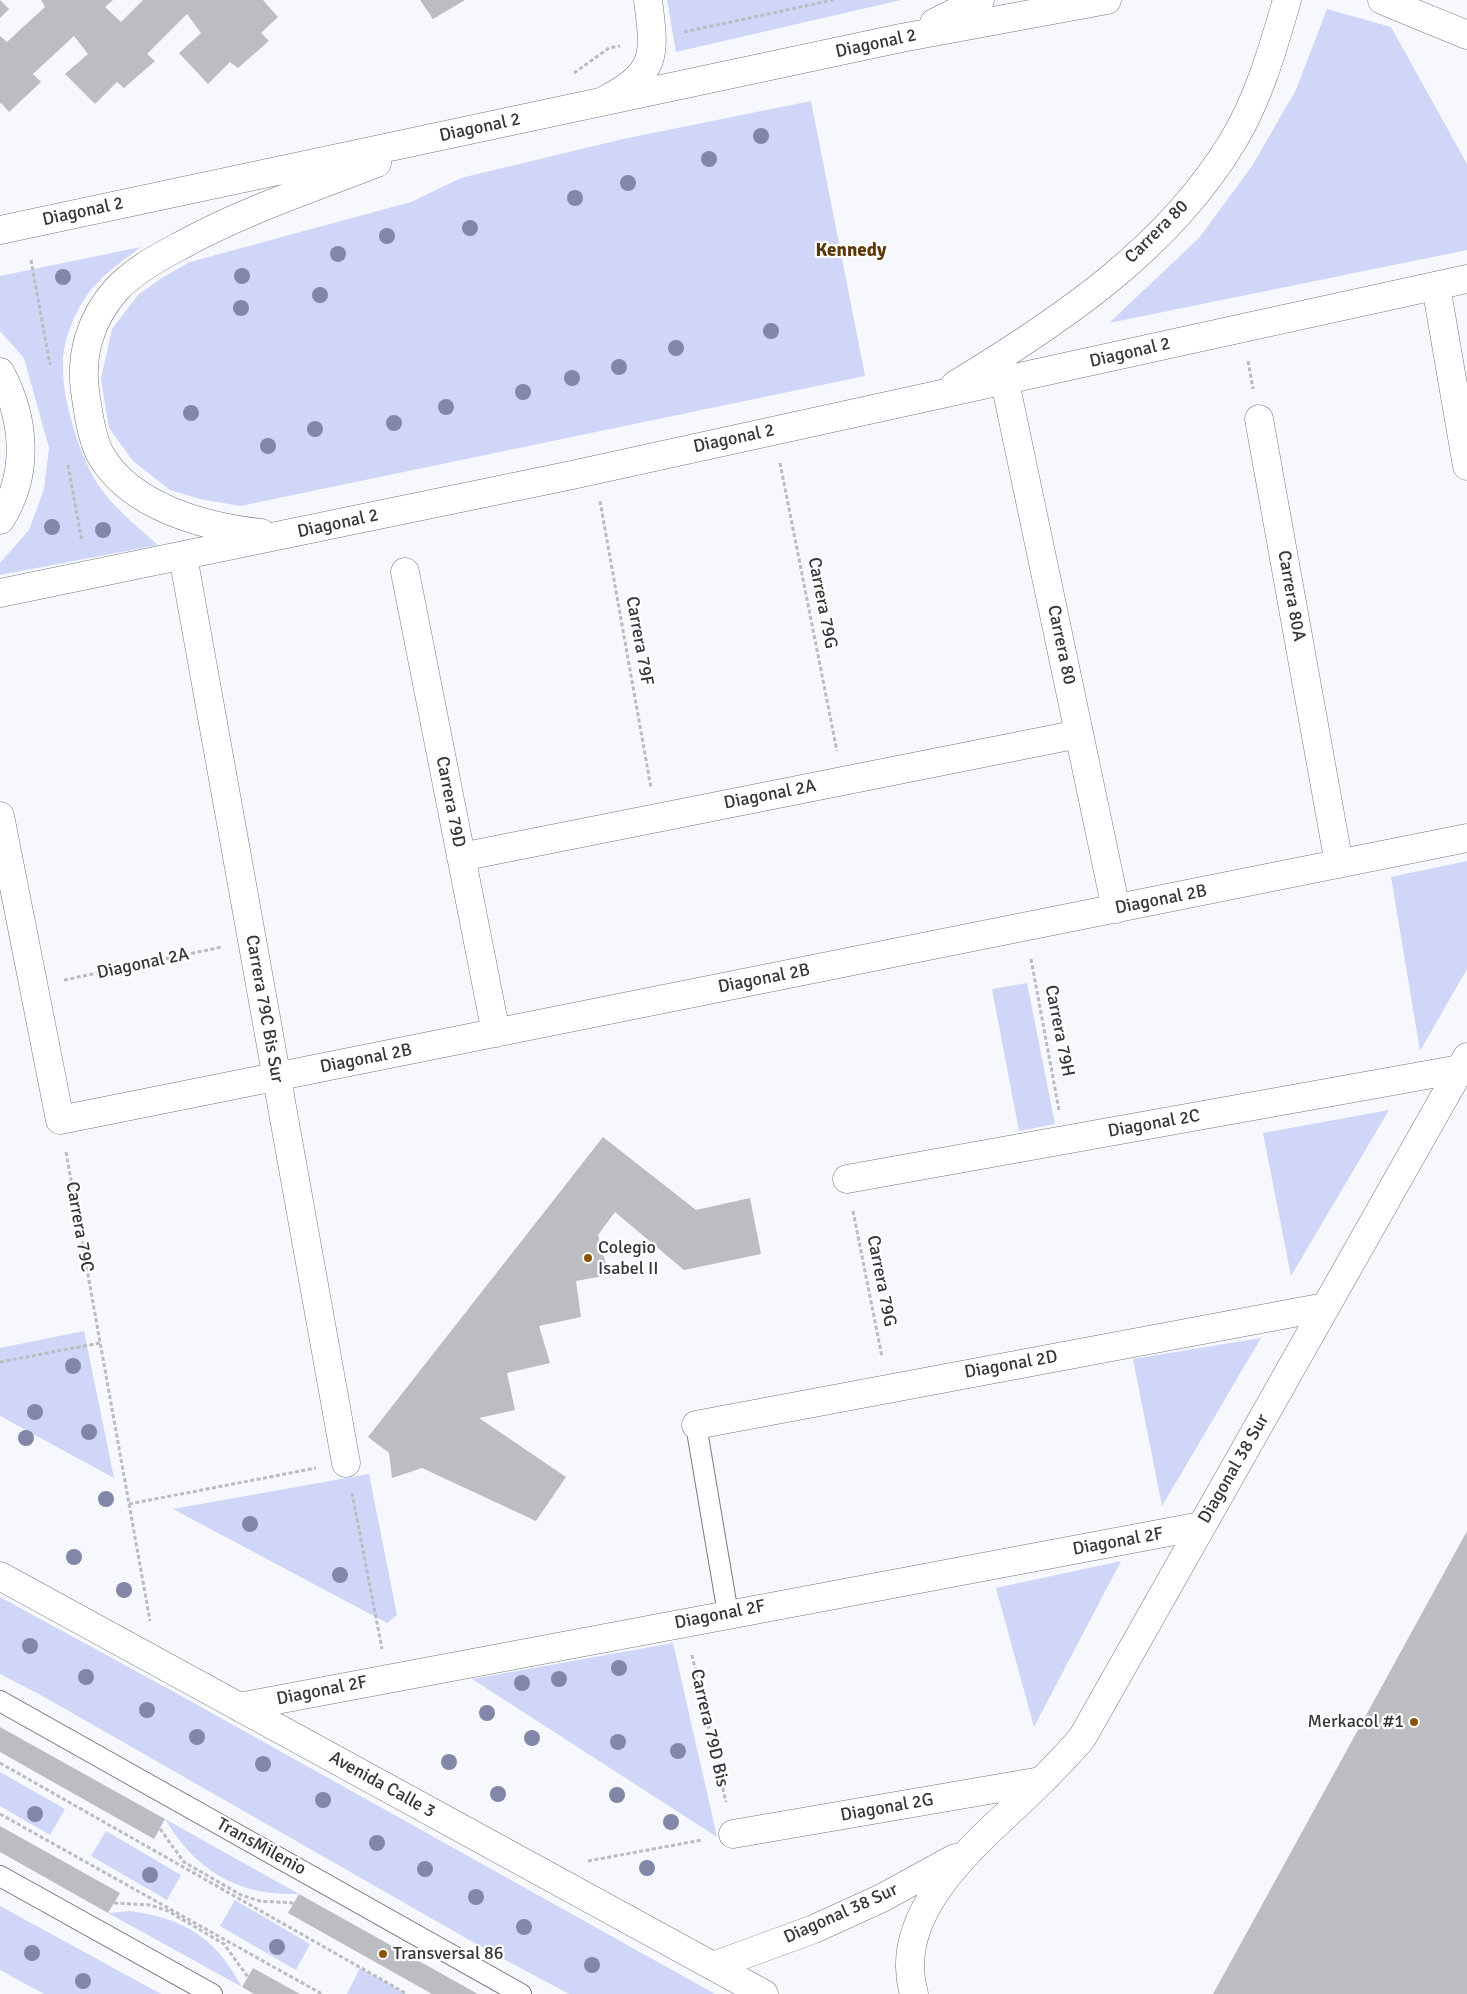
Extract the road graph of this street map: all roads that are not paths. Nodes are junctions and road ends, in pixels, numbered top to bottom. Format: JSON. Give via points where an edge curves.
{"nodes":[{"id":1,"x":648,"y":0,"type":"edge"},
{"id":2,"x":980,"y":0,"type":"edge"},
{"id":3,"x":1107,"y":0,"type":"edge"},
{"id":4,"x":1287,"y":0,"type":"edge"},
{"id":5,"x":1382,"y":0,"type":"edge"},
{"id":6,"x":1467,"y":35,"type":"edge"},
{"id":7,"x":901,"y":38,"type":"junction"},
{"id":8,"x":599,"y":104,"type":"junction"},
{"id":9,"x":460,"y":132,"type":"junction"},
{"id":10,"x":0,"y":230,"type":"edge"},
{"id":11,"x":1467,"y":279,"type":"edge"},
{"id":12,"x":1436,"y":286,"type":"junction"},
{"id":13,"x":1467,"y":286,"type":"edge"},
{"id":14,"x":0,"y":372,"type":"edge"},
{"id":15,"x":1005,"y":382,"type":"junction"},
{"id":16,"x":941,"y":394,"type":"junction"},
{"id":17,"x":1259,"y":419,"type":"road end"},
{"id":18,"x":1467,"y":466,"type":"edge"},
{"id":19,"x":0,"y":520,"type":"edge"},
{"id":20,"x":284,"y":535,"type":"junction"},
{"id":21,"x":183,"y":556,"type":"junction"},
{"id":22,"x":405,"y":572,"type":"dead end"},
{"id":23,"x":0,"y":593,"type":"edge"},
{"id":24,"x":1079,"y":734,"type":"junction"},
{"id":25,"x":0,"y":816,"type":"edge"},
{"id":26,"x":1467,"y":838,"type":"edge"},
{"id":27,"x":461,"y":857,"type":"junction"},
{"id":28,"x":1339,"y":864,"type":"junction"},
{"id":29,"x":1116,"y":909,"type":"junction"},
{"id":30,"x":496,"y":1033,"type":"junction"},
{"id":31,"x":1464,"y":1063,"type":"edge"},
{"id":32,"x":277,"y":1077,"type":"junction"},
{"id":33,"x":847,"y":1179,"type":"road end"},
{"id":34,"x":1326,"y":1307,"type":"junction"},
{"id":35,"x":696,"y":1425,"type":"joint"},
{"id":36,"x":346,"y":1463,"type":"road end"},
{"id":37,"x":1201,"y":1526,"type":"junction"},
{"id":38,"x":0,"y":1576,"type":"edge"},
{"id":39,"x":728,"y":1614,"type":"junction"},
{"id":40,"x":0,"y":1701,"type":"edge"},
{"id":41,"x":239,"y":1707,"type":"junction"},
{"id":42,"x":1041,"y":1781,"type":"junction"},
{"id":43,"x":733,"y":1834,"type":"road end"},
{"id":44,"x":965,"y":1852,"type":"junction"},
{"id":45,"x":0,"y":1876,"type":"edge"},
{"id":46,"x":713,"y":1966,"type":"junction"},
{"id":47,"x":212,"y":1994,"type":"edge"},
{"id":48,"x":521,"y":1994,"type":"edge"},
{"id":49,"x":764,"y":1994,"type":"edge"},
{"id":50,"x":914,"y":1994,"type":"edge"}],
"edges":[{"from":1,"to":8,"type":"main road","via":[[652,58],[642,76]]},
{"from":2,"to":7,"type":"main road"},
{"from":3,"to":7,"type":"main road","name":"Diagonal 2"},
{"from":4,"to":16,"type":"main road","name":"Carrera 80","via":[[1256,94],[1233,140],[1204,183],[1166,227],[1111,278],[1061,318]]},
{"from":5,"to":6,"type":"main road"},
{"from":7,"to":8,"type":"main road","name":"Diagonal 2"},
{"from":8,"to":9,"type":"main road","name":"Diagonal 2"},
{"from":9,"to":10,"type":"main road","name":"Diagonal 2"},
{"from":9,"to":20,"type":"main road","via":[[217,225],[154,260],[116,289],[93,323],[84,354],[89,416],[100,453],[120,478],[155,504],[194,521],[234,530]]},
{"from":11,"to":12,"type":"main road","name":"Diagonal 2"},
{"from":12,"to":13,"type":"main road"},
{"from":12,"to":15,"type":"main road","name":"Diagonal 2"},
{"from":12,"to":18,"type":"main road"},
{"from":14,"to":19,"type":"main road","via":[[13,400],[23,451],[8,508]]},
{"from":15,"to":16,"type":"main road","name":"Diagonal 2"},
{"from":15,"to":24,"type":"main road","name":"Carrera 80"},
{"from":16,"to":20,"type":"main road","name":"Diagonal 2"},
{"from":17,"to":28,"type":"main road","name":"Carrera 80A"},
{"from":20,"to":21,"type":"main road","name":"Diagonal 2"},
{"from":21,"to":23,"type":"main road","name":"Diagonal 2"},
{"from":21,"to":32,"type":"main road","name":"Carrera 79C Bis Sur"},
{"from":22,"to":27,"type":"main road","name":"Carrera 79D"},
{"from":24,"to":27,"type":"main road","name":"Diagonal 2A"},
{"from":24,"to":29,"type":"main road","name":"Carrera 80"},
{"from":25,"to":32,"type":"main road","name":"Diagonal 2B","via":[[60,1120]]},
{"from":26,"to":28,"type":"main road","name":"Diagonal 2B"},
{"from":27,"to":30,"type":"main road","name":"Carrera 79D"},
{"from":28,"to":29,"type":"main road","name":"Diagonal 2B"},
{"from":29,"to":30,"type":"main road","name":"Diagonal 2B"},
{"from":30,"to":32,"type":"main road","name":"Diagonal 2B"},
{"from":31,"to":33,"type":"main road","name":"Diagonal 2C"},
{"from":31,"to":34,"type":"main road","name":"Diagonal 38 Sur"},
{"from":32,"to":36,"type":"main road","name":"Carrera 79C Bis Sur"},
{"from":34,"to":35,"type":"main road","name":"Diagonal 2D"},
{"from":34,"to":37,"type":"main road","name":"Diagonal 38 Sur"},
{"from":35,"to":39,"type":"lane"},
{"from":37,"to":39,"type":"main road","name":"Diagonal 2F"},
{"from":37,"to":42,"type":"main road","name":"Diagonal 38 Sur","via":[[1082,1738]]},
{"from":38,"to":41,"type":"main road","name":"Avenida Calle 3"},
{"from":39,"to":41,"type":"main road","name":"Diagonal 2F"},
{"from":40,"to":48,"type":"lane","name":"TransMilenio"},
{"from":41,"to":46,"type":"main road","name":"Avenida Calle 3"},
{"from":42,"to":43,"type":"main road","name":"Diagonal 2G"},
{"from":42,"to":44,"type":"main road","name":"Diagonal 38 Sur"},
{"from":44,"to":46,"type":"main road","name":"Diagonal 38 Sur","via":[[882,1898],[814,1929]]},
{"from":44,"to":50,"type":"main road","name":"Diagonal 38 Sur","via":[[935,1891],[911,1948],[909,1977]]},
{"from":45,"to":47,"type":"lane"},
{"from":46,"to":49,"type":"main road","name":"Avenida Calle 3"}]}
